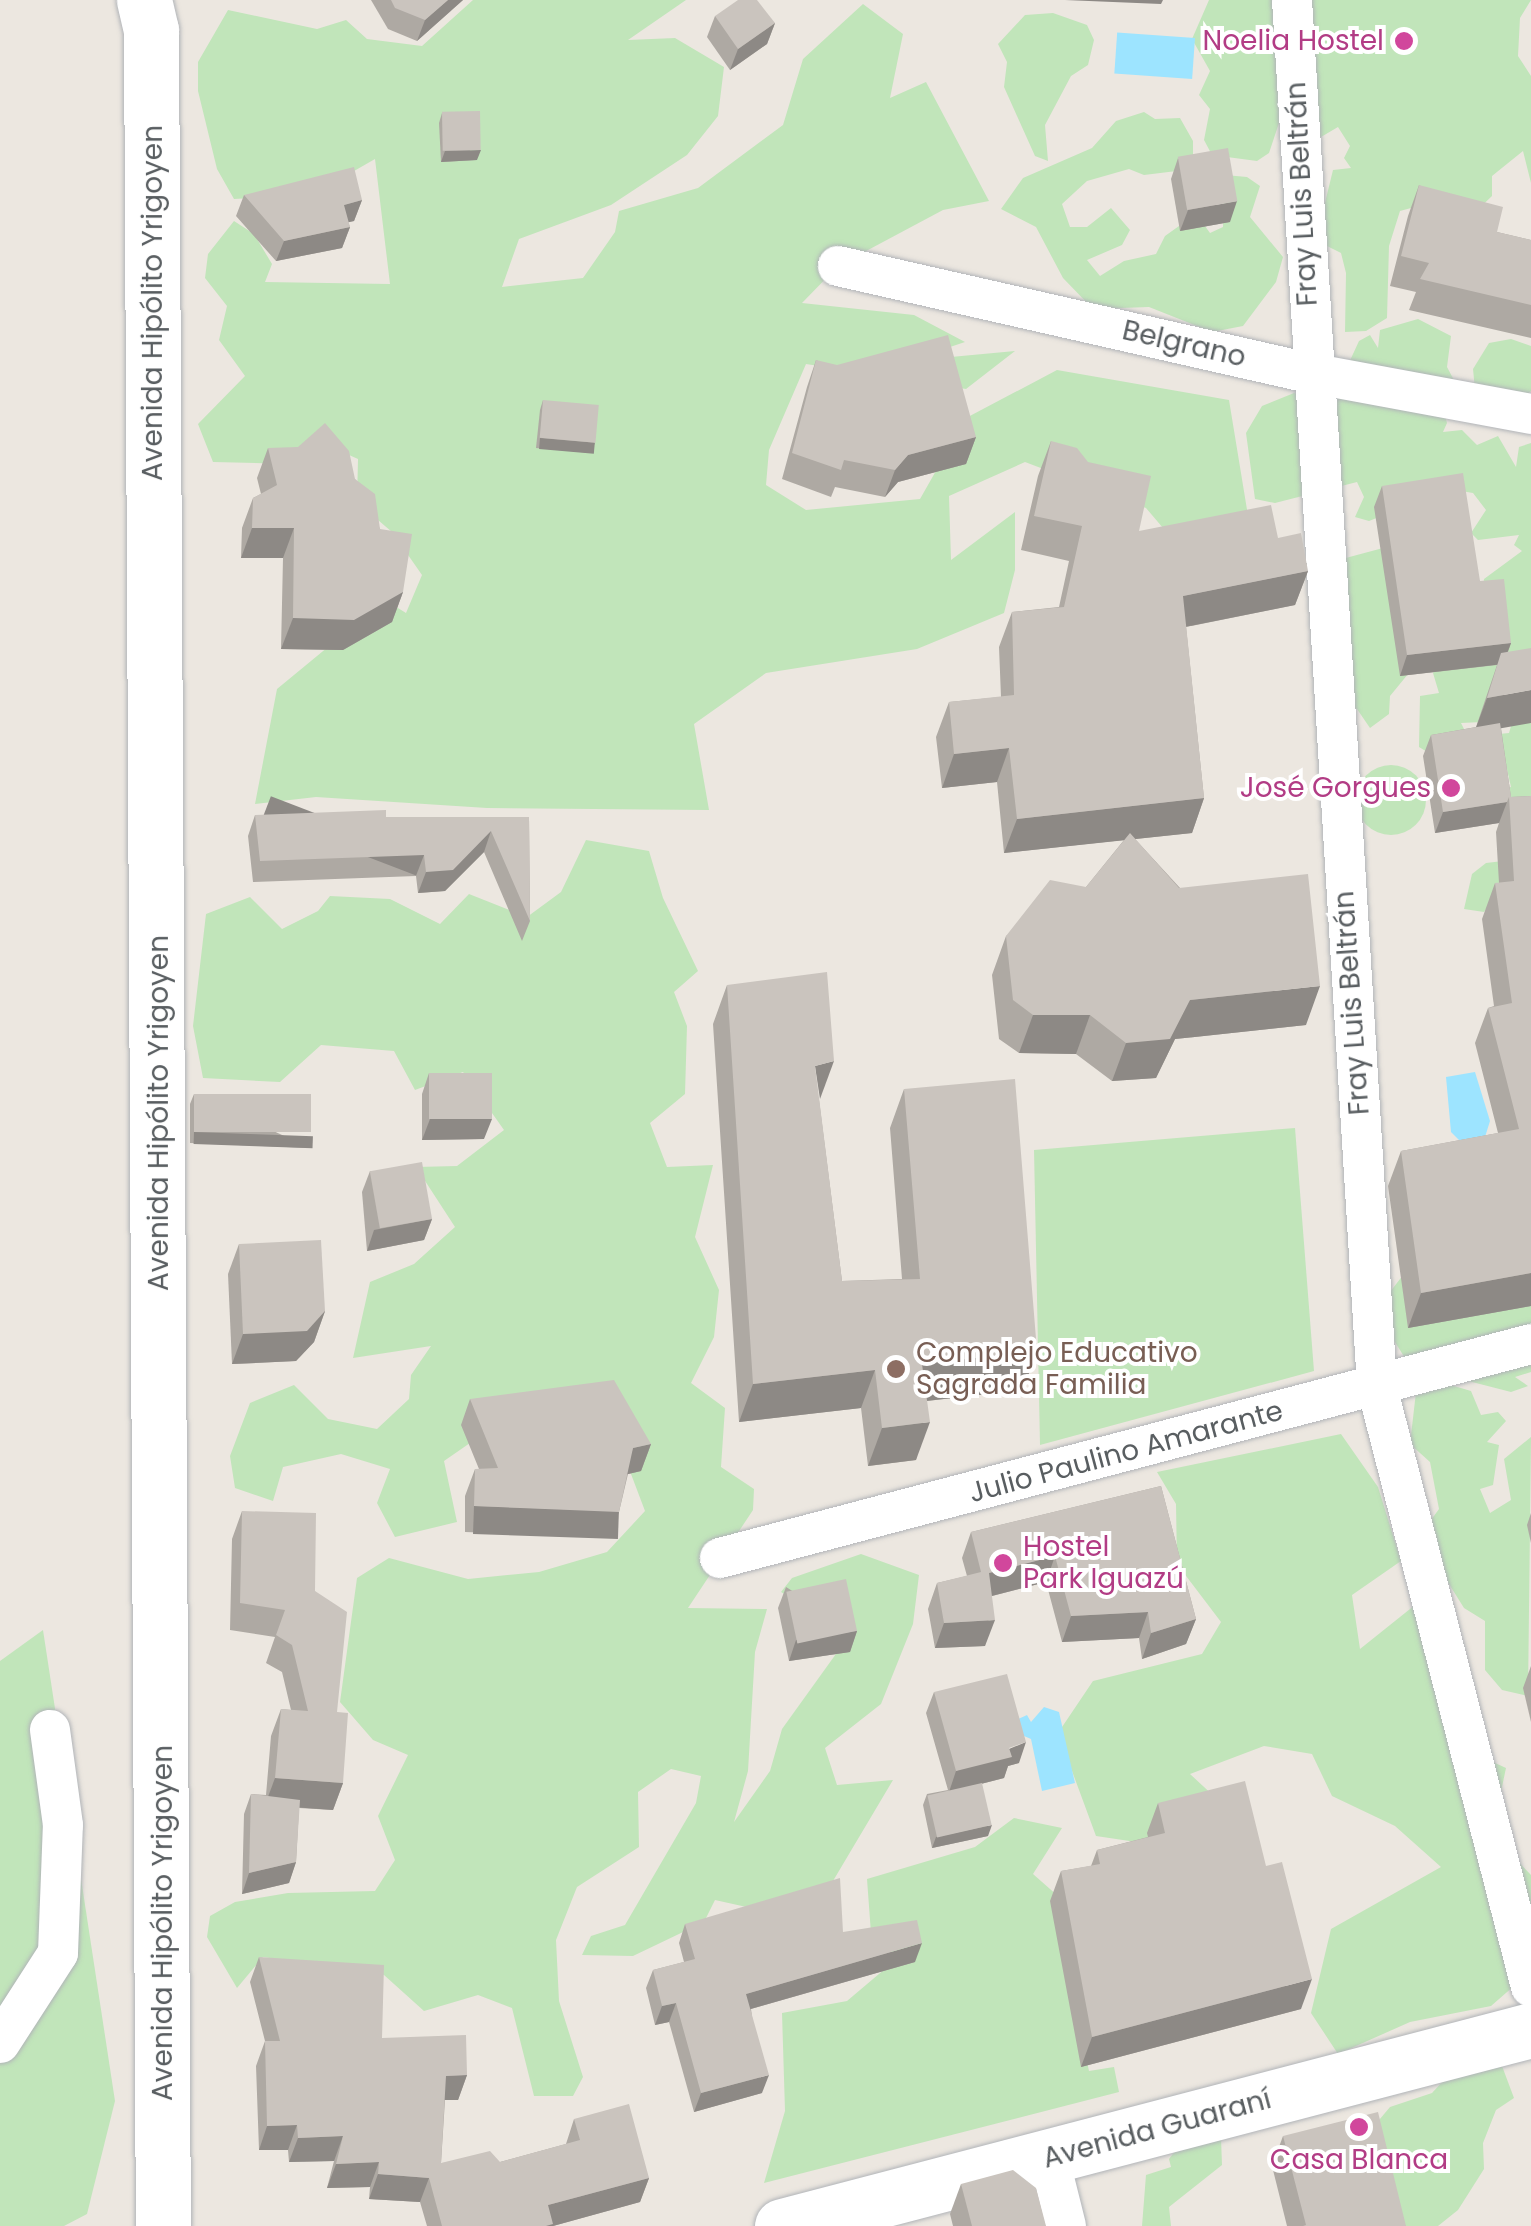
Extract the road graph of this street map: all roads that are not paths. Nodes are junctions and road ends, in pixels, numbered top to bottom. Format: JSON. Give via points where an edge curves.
{"nodes":[{"id":1,"x":144,"y":0,"type":"edge"},
{"id":2,"x":1292,"y":0,"type":"edge"},
{"id":3,"x":838,"y":266,"type":"dead end"},
{"id":4,"x":1310,"y":372,"type":"junction"},
{"id":5,"x":1531,"y":414,"type":"edge"},
{"id":6,"x":1531,"y":1344,"type":"edge"},
{"id":7,"x":1377,"y":1387,"type":"junction"},
{"id":8,"x":720,"y":1558,"type":"dead end"},
{"id":9,"x":50,"y":1730,"type":"dead end"},
{"id":10,"x":1531,"y":1987,"type":"edge"},
{"id":11,"x":1531,"y":2030,"type":"edge"},
{"id":12,"x":0,"y":2042,"type":"edge"},
{"id":13,"x":1049,"y":2158,"type":"junction"},
{"id":14,"x":163,"y":2226,"type":"edge"},
{"id":15,"x":782,"y":2226,"type":"edge"},
{"id":16,"x":1066,"y":2226,"type":"edge"}],
"edges":[{"from":1,"to":14,"type":"main road","name":"Avenida Hipólito Yrigoyen","via":[[152,70]]},
{"from":2,"to":4,"type":"street","name":"Fray Luis Beltrán"},
{"from":3,"to":4,"type":"street","name":"Belgrano"},
{"from":4,"to":5,"type":"street","name":"Belgrano"},
{"from":4,"to":7,"type":"street","name":"Fray Luis Beltrán"},
{"from":6,"to":7,"type":"street","name":"Julio Paulino Amarante"},
{"from":7,"to":8,"type":"street","name":"Julio Paulino Amarante"},
{"from":7,"to":10,"type":"street","name":"Fray Luis Beltrán"},
{"from":9,"to":12,"type":"street","via":[[63,1825],[58,1954]]},
{"from":11,"to":13,"type":"main road","name":"Avenida Guaraní"},
{"from":13,"to":15,"type":"main road","name":"Avenida Guaraní"},
{"from":13,"to":16,"type":"street"}]}
